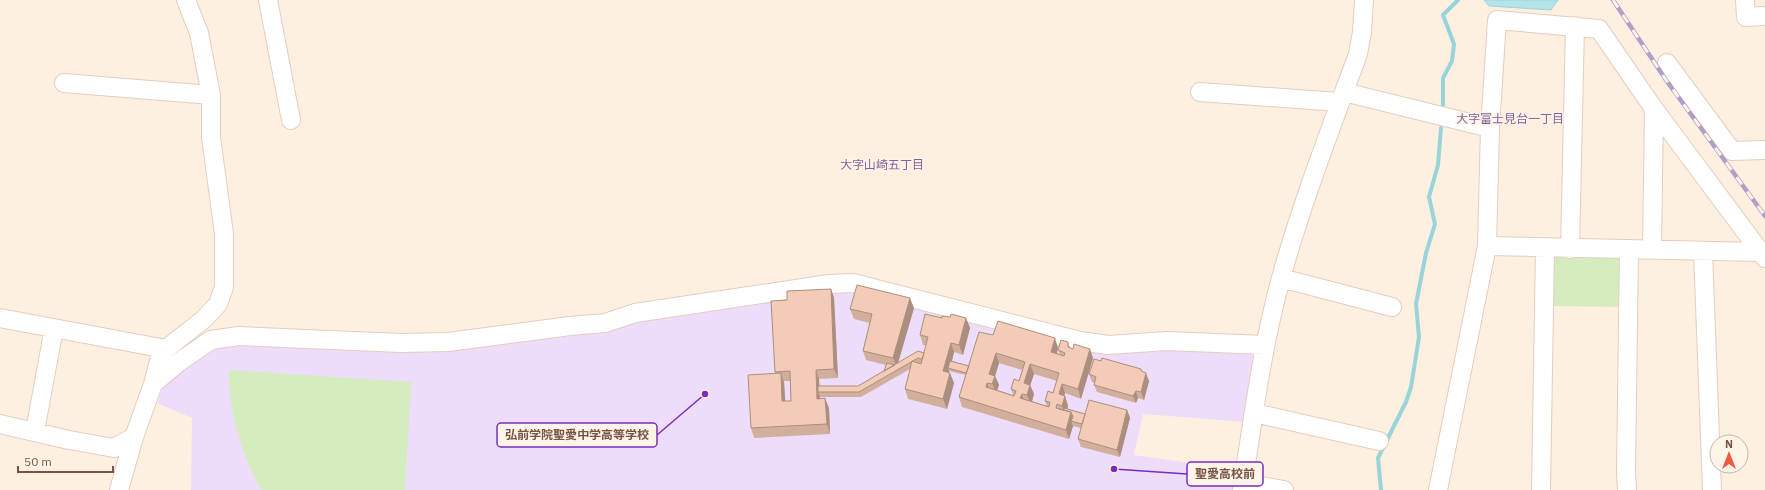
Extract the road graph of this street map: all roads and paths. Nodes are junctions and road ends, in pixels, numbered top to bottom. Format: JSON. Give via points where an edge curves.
{"nodes":[{"id":1,"x":186,"y":0,"type":"edge"},
{"id":2,"x":268,"y":0,"type":"edge"},
{"id":3,"x":1364,"y":0,"type":"edge"},
{"id":4,"x":1745,"y":0,"type":"edge"},
{"id":5,"x":1765,"y":16,"type":"edge"},
{"id":6,"x":1575,"y":26,"type":"junction"},
{"id":7,"x":1667,"y":63,"type":"dead end"},
{"id":8,"x":64,"y":83,"type":"dead end"},
{"id":9,"x":1200,"y":92,"type":"dead end"},
{"id":10,"x":211,"y":95,"type":"junction"},
{"id":11,"x":1342,"y":97,"type":"junction"},
{"id":12,"x":1654,"y":109,"type":"junction"},
{"id":13,"x":291,"y":120,"type":"dead end"},
{"id":14,"x":1490,"y":128,"type":"junction"},
{"id":15,"x":1765,"y":150,"type":"edge"},
{"id":16,"x":1487,"y":246,"type":"junction"},
{"id":17,"x":1545,"y":248,"type":"junction"},
{"id":18,"x":1570,"y":249,"type":"junction"},
{"id":19,"x":1629,"y":250,"type":"junction"},
{"id":20,"x":1652,"y":250,"type":"junction"},
{"id":21,"x":1703,"y":251,"type":"junction"},
{"id":22,"x":1763,"y":255,"type":"edge"},
{"id":23,"x":1281,"y":278,"type":"junction"},
{"id":24,"x":1392,"y":307,"type":"dead end"},
{"id":25,"x":0,"y":318,"type":"edge"},
{"id":26,"x":54,"y":328,"type":"junction"},
{"id":27,"x":1264,"y":345,"type":"junction"},
{"id":28,"x":166,"y":349,"type":"junction"},
{"id":29,"x":153,"y":384,"type":"junction"},
{"id":30,"x":1254,"y":413,"type":"junction"},
{"id":31,"x":0,"y":424,"type":"edge"},
{"id":32,"x":35,"y":431,"type":"junction"},
{"id":33,"x":134,"y":437,"type":"junction"},
{"id":34,"x":1379,"y":441,"type":"dead end"},
{"id":35,"x":1243,"y":486,"type":"edge"},
{"id":36,"x":119,"y":490,"type":"edge"},
{"id":37,"x":1284,"y":490,"type":"edge"},
{"id":38,"x":1438,"y":490,"type":"edge"},
{"id":39,"x":1541,"y":490,"type":"edge"},
{"id":40,"x":1627,"y":490,"type":"edge"},
{"id":41,"x":1712,"y":490,"type":"edge"}],
"edges":[{"from":1,"to":10,"type":"street","via":[[199,33]]},
{"from":2,"to":13,"type":"street"},
{"from":3,"to":11,"type":"street","via":[[1358,54]]},
{"from":4,"to":5,"type":"street","via":[[1746,17]]},
{"from":6,"to":12,"type":"street","via":[[1599,29]]},
{"from":6,"to":14,"type":"street","via":[[1497,20]]},
{"from":6,"to":18,"type":"street"},
{"from":7,"to":15,"type":"street","via":[[1732,151]]},
{"from":8,"to":10,"type":"street"},
{"from":9,"to":11,"type":"street"},
{"from":10,"to":28,"type":"street","via":[[211,137],[224,234],[224,286],[218,304],[204,319]]},
{"from":11,"to":14,"type":"street"},
{"from":11,"to":23,"type":"street","via":[[1303,205]]},
{"from":12,"to":20,"type":"street"},
{"from":12,"to":22,"type":"street"},
{"from":14,"to":16,"type":"street"},
{"from":16,"to":17,"type":"street"},
{"from":16,"to":38,"type":"street"},
{"from":17,"to":18,"type":"street"},
{"from":17,"to":39,"type":"street"},
{"from":18,"to":19,"type":"street"},
{"from":19,"to":20,"type":"street"},
{"from":19,"to":40,"type":"street"},
{"from":20,"to":21,"type":"street"},
{"from":21,"to":22,"type":"street"},
{"from":21,"to":41,"type":"street"},
{"from":23,"to":24,"type":"street"},
{"from":23,"to":27,"type":"street"},
{"from":25,"to":26,"type":"street"},
{"from":26,"to":28,"type":"street"},
{"from":26,"to":32,"type":"street"},
{"from":27,"to":29,"type":"street","via":[[1167,340],[1108,345],[1080,341],[853,283],[829,284],[635,313],[605,323],[448,342],[401,343],[239,336],[211,340]]},
{"from":27,"to":30,"type":"street"},
{"from":28,"to":29,"type":"street","via":[[160,357]]},
{"from":29,"to":33,"type":"street"},
{"from":30,"to":34,"type":"street"},
{"from":30,"to":35,"type":"street"},
{"from":31,"to":32,"type":"street"},
{"from":32,"to":33,"type":"street","via":[[114,448]]},
{"from":33,"to":36,"type":"street"},
{"from":35,"to":37,"type":"street"}]}
